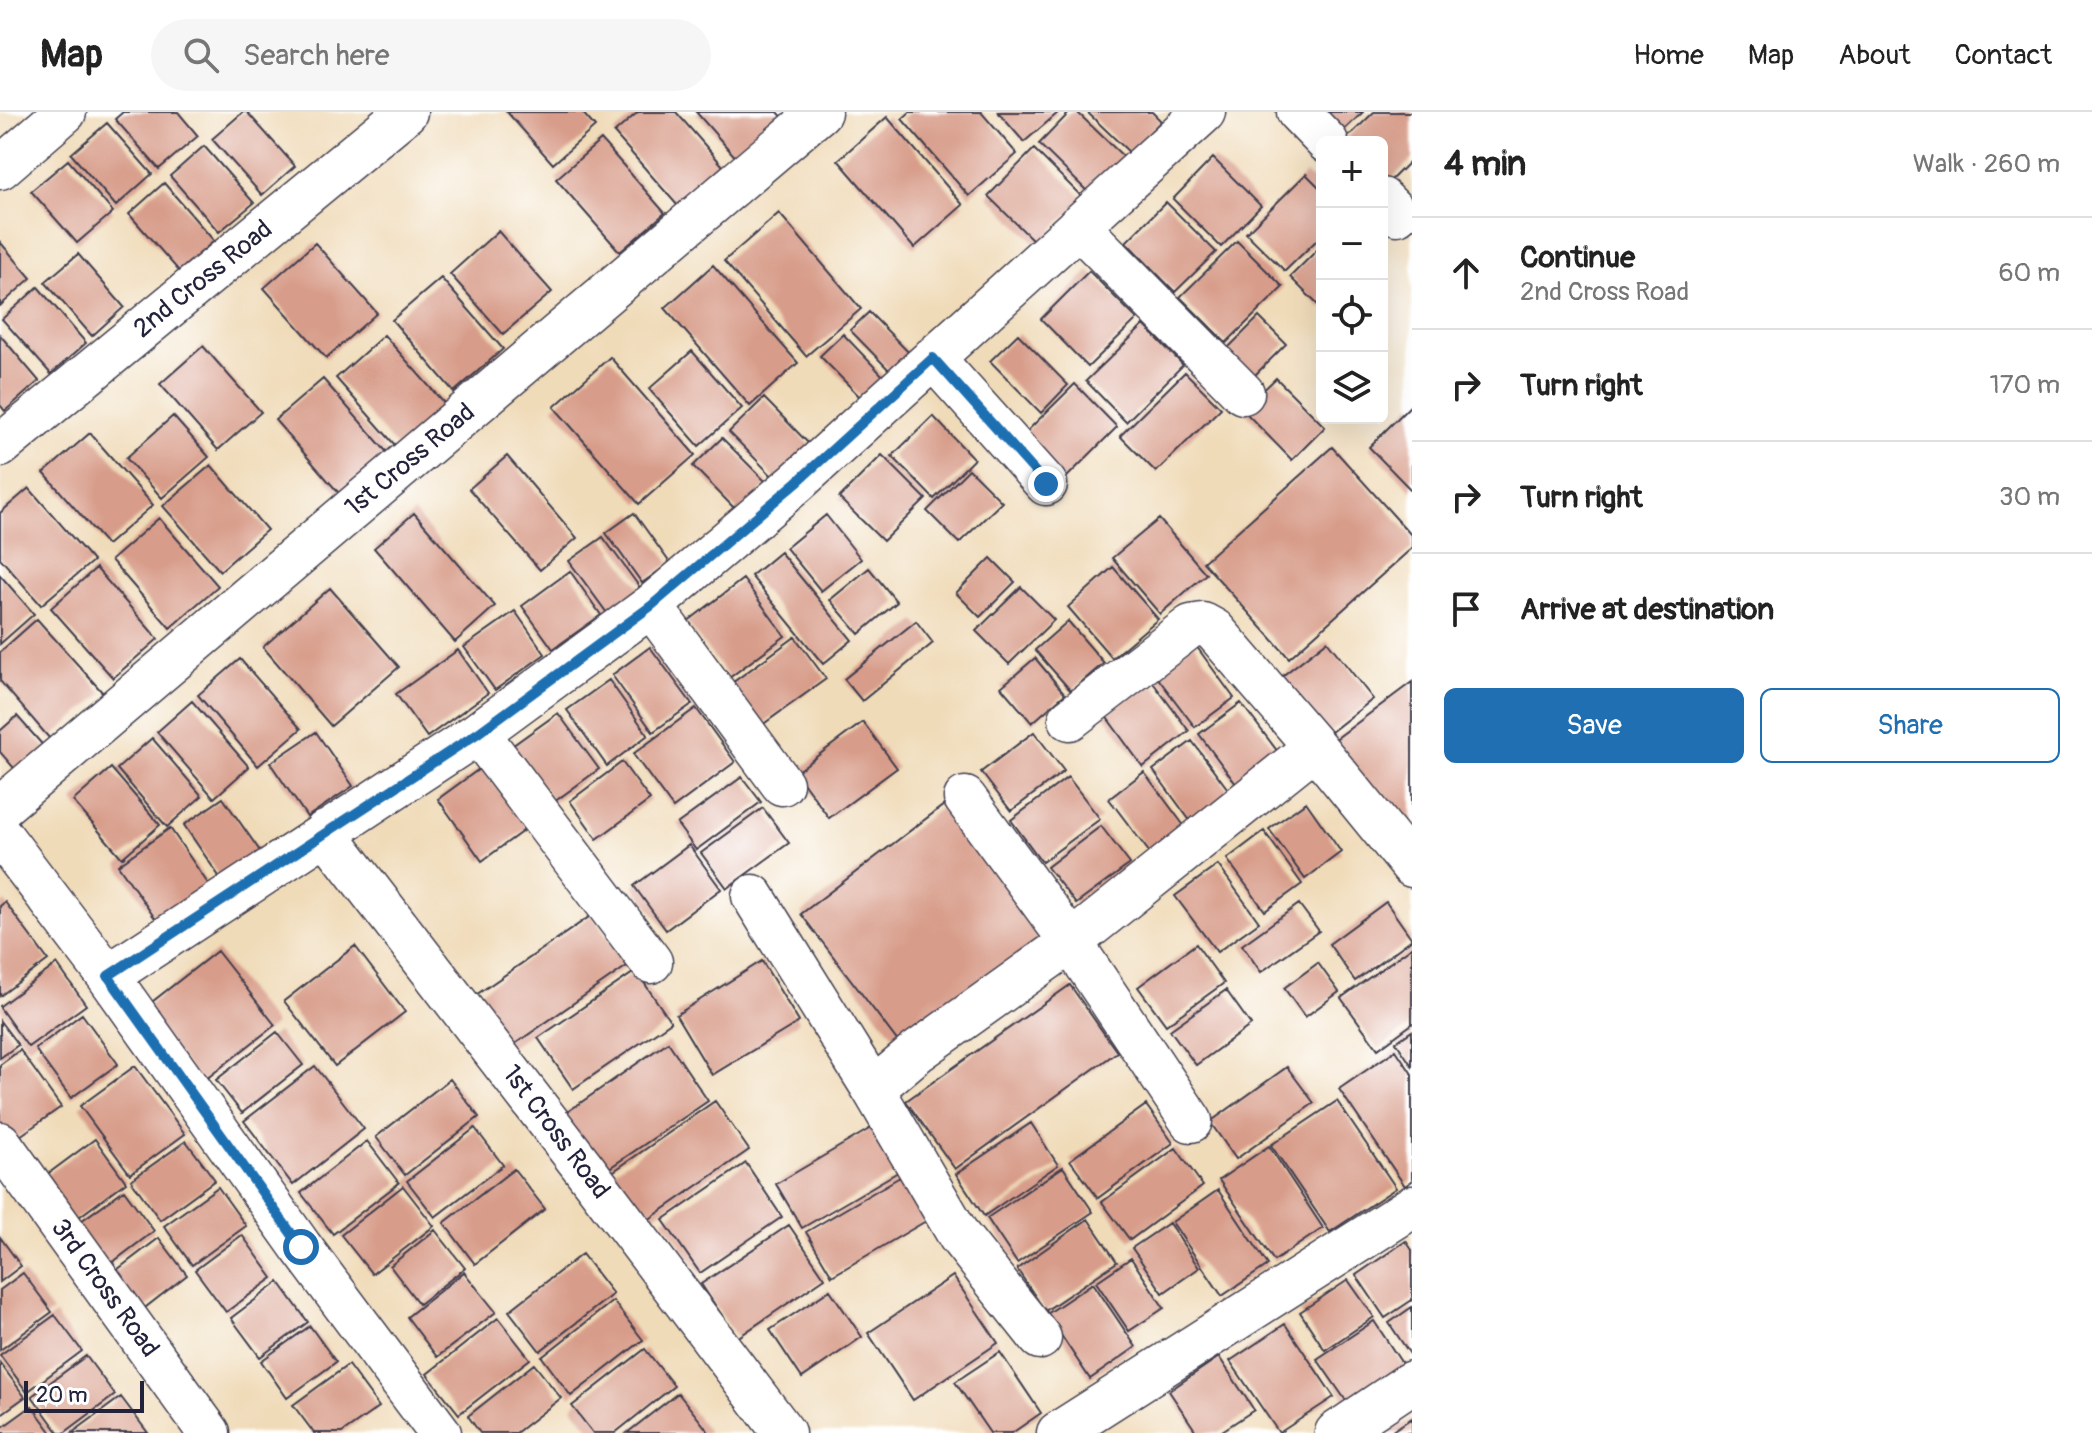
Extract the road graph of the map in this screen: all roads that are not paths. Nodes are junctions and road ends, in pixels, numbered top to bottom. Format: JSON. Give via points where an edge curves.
{"nodes":[{"id":1,"x":65,"y":112,"type":"edge"},
{"id":2,"x":406,"y":112,"type":"edge"},
{"id":3,"x":820,"y":112,"type":"edge"},
{"id":4,"x":1204,"y":112,"type":"edge"},
{"id":5,"x":1298,"y":112,"type":"edge"},
{"id":6,"x":1321,"y":136,"type":"edge"},
{"id":7,"x":0,"y":168,"type":"edge"},
{"id":8,"x":1078,"y":226,"type":"junction"},
{"id":9,"x":933,"y":358,"type":"junction"},
{"id":10,"x":1243,"y":393,"type":"dead end"},
{"id":11,"x":0,"y":446,"type":"edge"},
{"id":12,"x":1046,"y":484,"type":"dead end"},
{"id":13,"x":651,"y":606,"type":"junction"},
{"id":14,"x":1070,"y":719,"type":"dead end"},
{"id":15,"x":478,"y":733,"type":"junction"},
{"id":16,"x":1315,"y":747,"type":"junction"},
{"id":17,"x":782,"y":784,"type":"dead end"},
{"id":18,"x":965,"y":798,"type":"dead end"},
{"id":19,"x":0,"y":808,"type":"edge"},
{"id":20,"x":325,"y":832,"type":"junction"},
{"id":21,"x":0,"y":834,"type":"edge"},
{"id":22,"x":1412,"y":866,"type":"edge"},
{"id":23,"x":753,"y":896,"type":"dead end"},
{"id":24,"x":1071,"y":942,"type":"junction"},
{"id":25,"x":651,"y":962,"type":"dead end"},
{"id":26,"x":108,"y":976,"type":"junction"},
{"id":27,"x":873,"y":1089,"type":"junction"},
{"id":28,"x":1191,"y":1121,"type":"dead end"},
{"id":29,"x":0,"y":1143,"type":"edge"},
{"id":30,"x":1412,"y":1207,"type":"edge"},
{"id":31,"x":1040,"y":1338,"type":"dead end"},
{"id":32,"x":1412,"y":1382,"type":"edge"},
{"id":33,"x":209,"y":1433,"type":"edge"},
{"id":34,"x":440,"y":1433,"type":"edge"},
{"id":35,"x":784,"y":1433,"type":"edge"},
{"id":36,"x":1058,"y":1433,"type":"edge"},
{"id":37,"x":1336,"y":1433,"type":"edge"}],
"edges":[{"from":1,"to":7,"type":"street"},
{"from":2,"to":11,"type":"street","name":"2nd Cross Road"},
{"from":3,"to":19,"type":"street","name":"1st Cross Road"},
{"from":4,"to":8,"type":"street"},
{"from":5,"to":6,"type":"street"},
{"from":8,"to":9,"type":"street"},
{"from":8,"to":10,"type":"street"},
{"from":9,"to":12,"type":"street"},
{"from":9,"to":13,"type":"street"},
{"from":13,"to":15,"type":"street"},
{"from":13,"to":17,"type":"street"},
{"from":14,"to":16,"type":"street","via":[[1191,626],[1203,624],[1214,630]]},
{"from":15,"to":20,"type":"street"},
{"from":15,"to":25,"type":"street"},
{"from":16,"to":22,"type":"street"},
{"from":16,"to":24,"type":"street"},
{"from":18,"to":24,"type":"street"},
{"from":20,"to":26,"type":"street"},
{"from":20,"to":35,"type":"street","name":"1st Cross Road"},
{"from":21,"to":26,"type":"street"},
{"from":23,"to":27,"type":"street"},
{"from":24,"to":27,"type":"street"},
{"from":24,"to":28,"type":"street"},
{"from":26,"to":34,"type":"street"},
{"from":27,"to":31,"type":"street","via":[[959,1236]]},
{"from":29,"to":33,"type":"street","name":"3rd Cross Road"},
{"from":30,"to":36,"type":"street"},
{"from":32,"to":37,"type":"street"}]}
